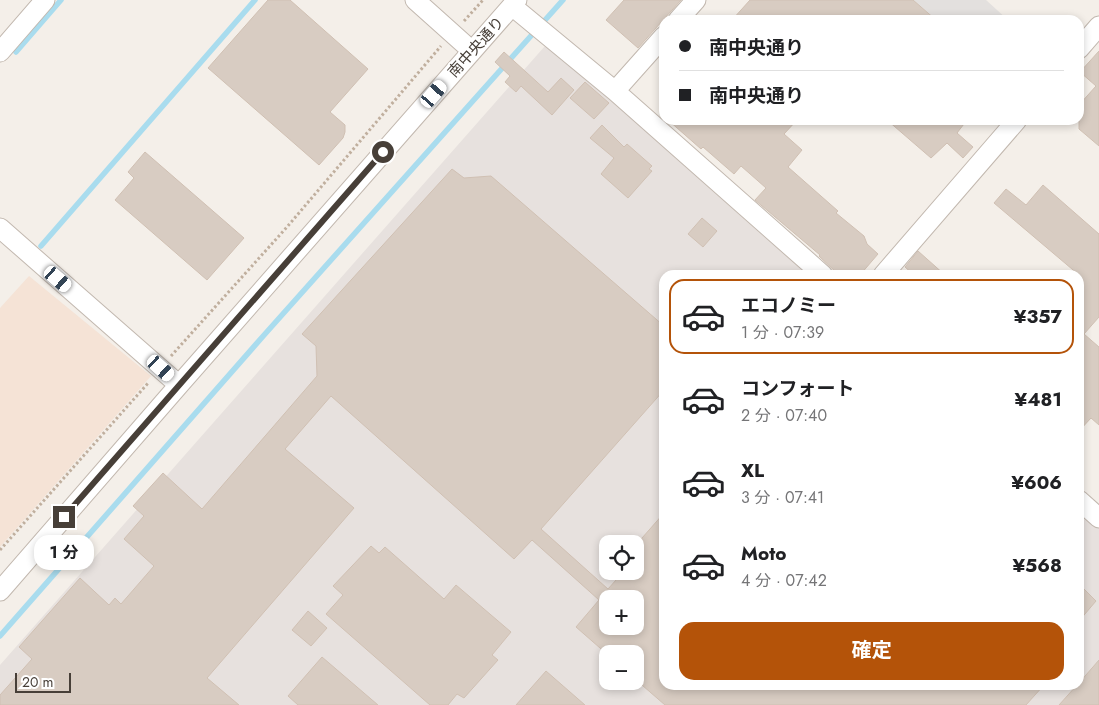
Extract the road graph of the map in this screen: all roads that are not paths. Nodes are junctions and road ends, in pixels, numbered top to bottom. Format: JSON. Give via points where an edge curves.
{"nodes":[{"id":1,"x":45,"y":0,"type":"edge"},
{"id":2,"x":415,"y":0,"type":"edge"},
{"id":3,"x":696,"y":0,"type":"edge"},
{"id":4,"x":515,"y":3,"type":"edge"},
{"id":5,"x":682,"y":15,"type":"edge"},
{"id":6,"x":1099,"y":26,"type":"edge"},
{"id":7,"x":659,"y":42,"type":"edge"},
{"id":8,"x":1084,"y":43,"type":"edge"},
{"id":9,"x":472,"y":51,"type":"junction"},
{"id":10,"x":0,"y":52,"type":"edge"},
{"id":11,"x":615,"y":91,"type":"junction"},
{"id":12,"x":1014,"y":125,"type":"edge"},
{"id":13,"x":0,"y":228,"type":"edge"},
{"id":14,"x":817,"y":270,"type":"edge"},
{"id":15,"x":887,"y":270,"type":"edge"},
{"id":16,"x":179,"y":384,"type":"junction"},
{"id":17,"x":1084,"y":504,"type":"edge"},
{"id":18,"x":1098,"y":515,"type":"edge"},
{"id":19,"x":0,"y":591,"type":"edge"}],
"edges":[{"from":1,"to":10,"type":"street"},
{"from":2,"to":9,"type":"street"},
{"from":3,"to":5,"type":"street"},
{"from":4,"to":9,"type":"street","name":"南中央通り"},
{"from":4,"to":11,"type":"street"},
{"from":6,"to":8,"type":"street"},
{"from":7,"to":11,"type":"street"},
{"from":9,"to":16,"type":"street","name":"南中央通り"},
{"from":11,"to":14,"type":"street"},
{"from":12,"to":15,"type":"street"},
{"from":13,"to":16,"type":"street"},
{"from":16,"to":19,"type":"street","name":"南中央通り"},
{"from":17,"to":18,"type":"street"}]}
